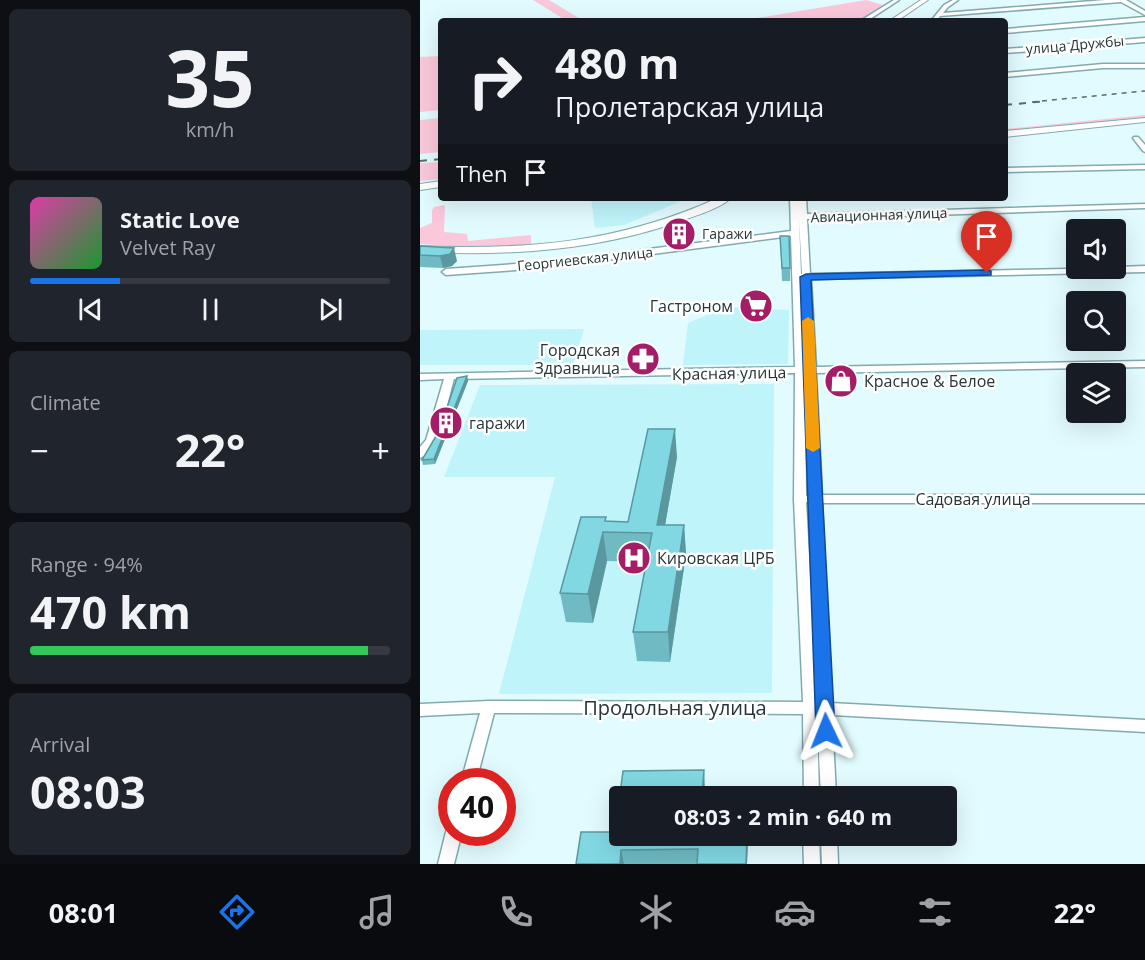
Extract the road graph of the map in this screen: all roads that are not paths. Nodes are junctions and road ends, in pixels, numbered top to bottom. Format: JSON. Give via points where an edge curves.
{"nodes":[{"id":1,"x":897,"y":0,"type":"edge"},
{"id":2,"x":925,"y":0,"type":"edge"},
{"id":3,"x":956,"y":0,"type":"edge"},
{"id":4,"x":1123,"y":0,"type":"edge"},
{"id":5,"x":1144,"y":12,"type":"edge"},
{"id":6,"x":939,"y":15,"type":"junction"},
{"id":7,"x":868,"y":18,"type":"edge"},
{"id":8,"x":897,"y":18,"type":"edge"},
{"id":9,"x":936,"y":18,"type":"edge"},
{"id":10,"x":1145,"y":19,"type":"edge"},
{"id":11,"x":1008,"y":31,"type":"edge"},
{"id":12,"x":1145,"y":40,"type":"edge"},
{"id":13,"x":1008,"y":51,"type":"edge"},
{"id":14,"x":1145,"y":66,"type":"edge"},
{"id":15,"x":1008,"y":75,"type":"edge"},
{"id":16,"x":1145,"y":113,"type":"edge"},
{"id":17,"x":1145,"y":120,"type":"edge"},
{"id":18,"x":1008,"y":126,"type":"edge"},
{"id":19,"x":1008,"y":134,"type":"edge"},
{"id":20,"x":1136,"y":138,"type":"dead end"},
{"id":21,"x":1145,"y":150,"type":"edge"},
{"id":22,"x":1145,"y":167,"type":"edge"},
{"id":23,"x":1008,"y":170,"type":"edge"},
{"id":24,"x":438,"y":184,"type":"edge"},
{"id":25,"x":420,"y":187,"type":"edge"},
{"id":26,"x":438,"y":190,"type":"edge"},
{"id":27,"x":420,"y":192,"type":"edge"},
{"id":28,"x":718,"y":201,"type":"edge"},
{"id":29,"x":795,"y":201,"type":"edge"},
{"id":30,"x":801,"y":201,"type":"edge"},
{"id":31,"x":1145,"y":206,"type":"edge"},
{"id":32,"x":798,"y":217,"type":"junction"},
{"id":33,"x":795,"y":233,"type":"junction"},
{"id":34,"x":420,"y":249,"type":"edge"},
{"id":35,"x":1145,"y":269,"type":"edge"},
{"id":36,"x":446,"y":272,"type":"dead end"},
{"id":37,"x":802,"y":277,"type":"junction"},
{"id":38,"x":1145,"y":364,"type":"edge"},
{"id":39,"x":805,"y":372,"type":"junction"},
{"id":40,"x":420,"y":377,"type":"edge"},
{"id":41,"x":450,"y":377,"type":"junction"},
{"id":42,"x":420,"y":455,"type":"edge"},
{"id":43,"x":815,"y":499,"type":"junction"},
{"id":44,"x":1145,"y":499,"type":"edge"},
{"id":45,"x":800,"y":500,"type":"junction"},
{"id":46,"x":489,"y":707,"type":"junction"},
{"id":47,"x":810,"y":708,"type":"junction"},
{"id":48,"x":420,"y":710,"type":"edge"},
{"id":49,"x":825,"y":710,"type":"junction"},
{"id":50,"x":1145,"y":726,"type":"edge"},
{"id":51,"x":472,"y":768,"type":"edge"},
{"id":52,"x":811,"y":786,"type":"edge"},
{"id":53,"x":828,"y":786,"type":"edge"},
{"id":54,"x":450,"y":846,"type":"edge"},
{"id":55,"x":811,"y":846,"type":"edge"},
{"id":56,"x":829,"y":846,"type":"edge"},
{"id":57,"x":446,"y":864,"type":"edge"},
{"id":58,"x":812,"y":864,"type":"edge"},
{"id":59,"x":830,"y":864,"type":"edge"}],
"edges":[{"from":1,"to":7,"type":"street"},
{"from":2,"to":8,"type":"main road"},
{"from":3,"to":6,"type":"street"},
{"from":4,"to":5,"type":"street"},
{"from":4,"to":6,"type":"street"},
{"from":6,"to":9,"type":"street"},
{"from":10,"to":11,"type":"street"},
{"from":12,"to":13,"type":"street","name":"улица Дружбы"},
{"from":14,"to":15,"type":"street"},
{"from":16,"to":18,"type":"main road"},
{"from":17,"to":19,"type":"main road"},
{"from":20,"to":21,"type":"street"},
{"from":22,"to":23,"type":"street"},
{"from":24,"to":25,"type":"main road"},
{"from":26,"to":27,"type":"main road"},
{"from":28,"to":34,"type":"main road","via":[[673,222],[580,245],[520,252]]},
{"from":29,"to":32,"type":"street"},
{"from":30,"to":32,"type":"street"},
{"from":31,"to":32,"type":"street","name":"Авиационная улица"},
{"from":32,"to":33,"type":"street"},
{"from":32,"to":37,"type":"street"},
{"from":33,"to":36,"type":"street","name":"Георгиевская улица","via":[[545,265]]},
{"from":33,"to":37,"type":"street"},
{"from":35,"to":37,"type":"street"},
{"from":37,"to":39,"type":"street"},
{"from":38,"to":39,"type":"street","name":"Красная улица"},
{"from":39,"to":41,"type":"street","name":"Красная улица"},
{"from":39,"to":43,"type":"street"},
{"from":39,"to":45,"type":"street"},
{"from":40,"to":41,"type":"street","name":"Красная улица"},
{"from":41,"to":42,"type":"street","via":[[431,440]]},
{"from":43,"to":44,"type":"street","name":"Садовая улица"},
{"from":43,"to":45,"type":"street","name":"Садовая улица"},
{"from":43,"to":49,"type":"street"},
{"from":45,"to":47,"type":"street"},
{"from":46,"to":47,"type":"street","name":"Продольная улица"},
{"from":46,"to":48,"type":"street","name":"Продольная улица"},
{"from":46,"to":51,"type":"street"},
{"from":47,"to":49,"type":"street","name":"Продольная улица"},
{"from":47,"to":52,"type":"street"},
{"from":49,"to":50,"type":"street","name":"Продольная улица"},
{"from":49,"to":53,"type":"street"},
{"from":54,"to":57,"type":"street"},
{"from":55,"to":58,"type":"street"},
{"from":56,"to":59,"type":"street"}]}
